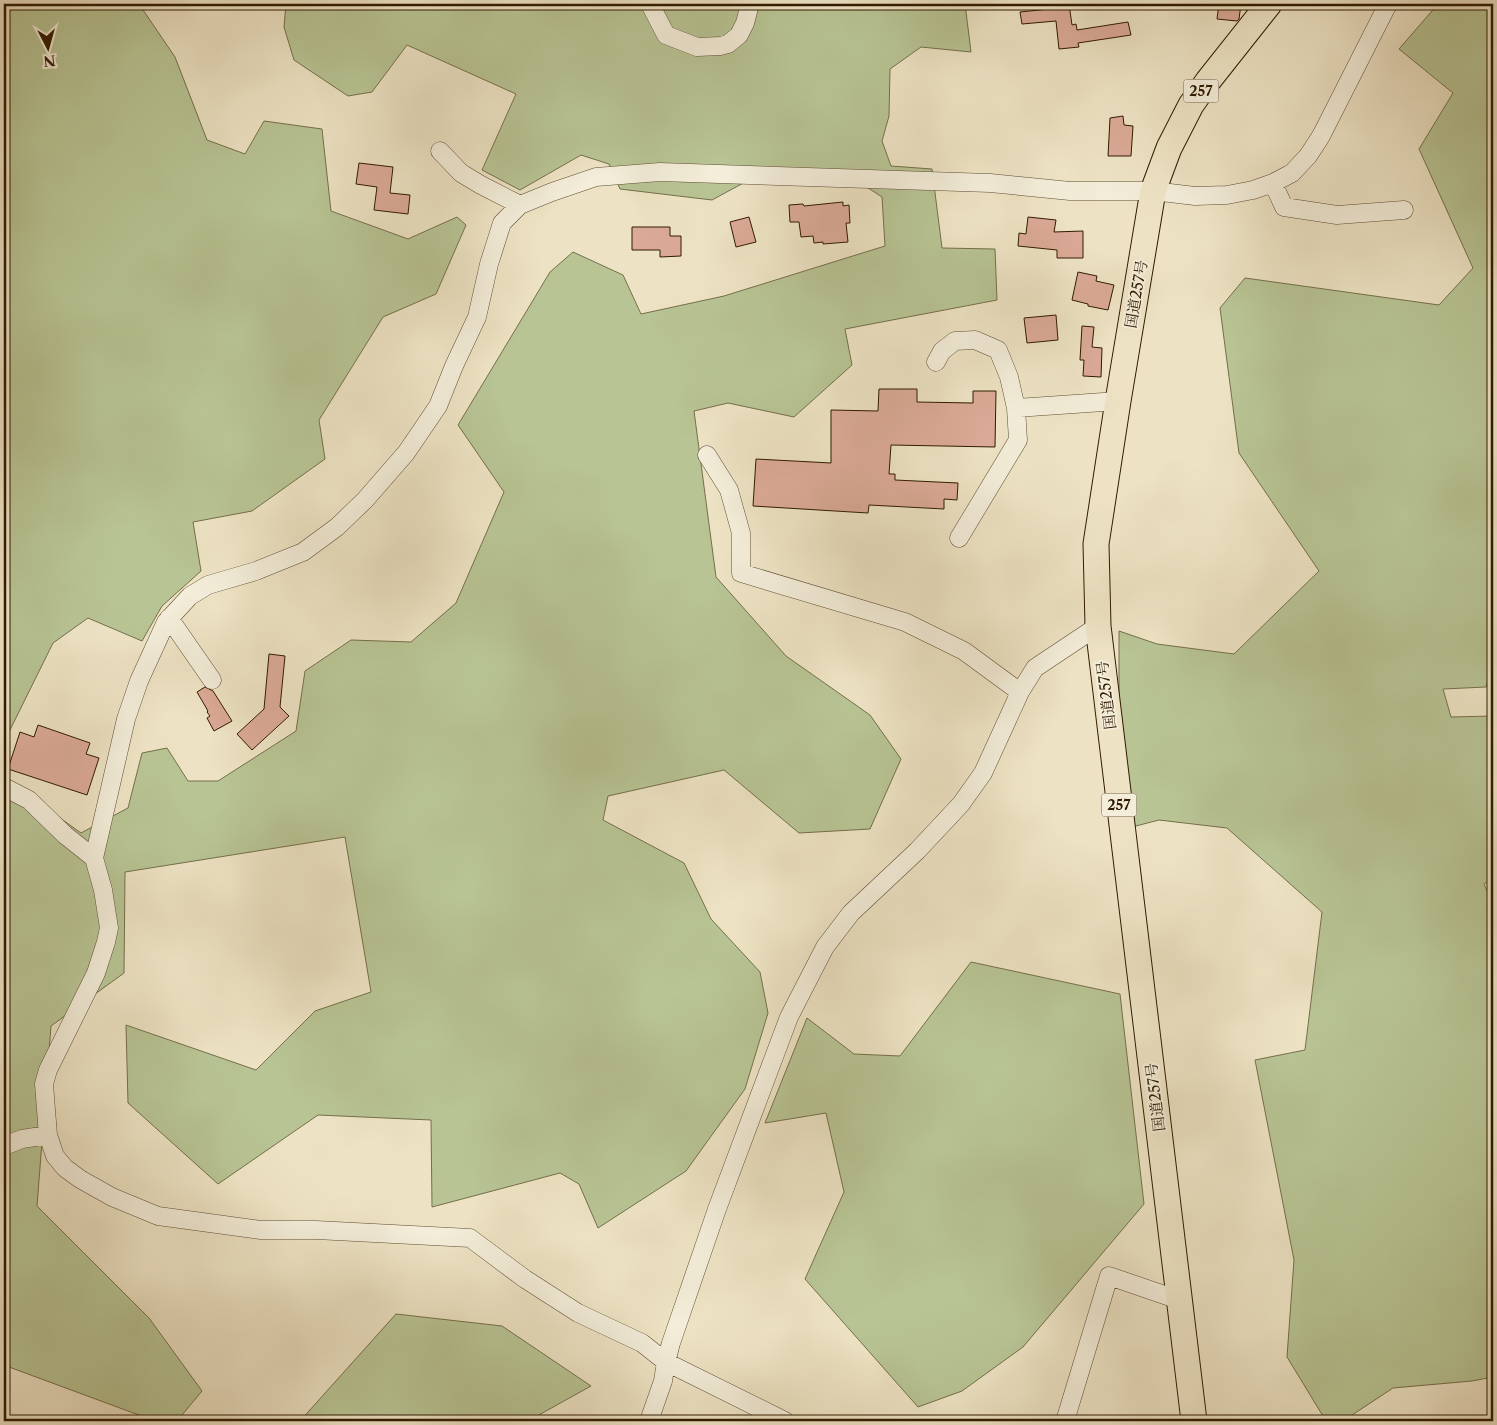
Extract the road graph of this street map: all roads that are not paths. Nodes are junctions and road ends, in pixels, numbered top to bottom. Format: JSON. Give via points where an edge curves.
{"nodes":[{"id":1,"x":650,"y":4,"type":"edge"},
{"id":2,"x":750,"y":4,"type":"edge"},
{"id":3,"x":1269,"y":4,"type":"edge"},
{"id":4,"x":1388,"y":4,"type":"edge"},
{"id":5,"x":440,"y":151,"type":"dead end"},
{"id":6,"x":1273,"y":183,"type":"junction"},
{"id":7,"x":1153,"y":191,"type":"junction"},
{"id":8,"x":520,"y":205,"type":"junction"},
{"id":9,"x":1404,"y":210,"type":"dead end"},
{"id":10,"x":936,"y":362,"type":"dead end"},
{"id":11,"x":1118,"y":401,"type":"junction"},
{"id":12,"x":1016,"y":408,"type":"junction"},
{"id":13,"x":707,"y":456,"type":"dead end"},
{"id":14,"x":959,"y":538,"type":"dead end"},
{"id":15,"x":170,"y":618,"type":"junction"},
{"id":16,"x":1098,"y":626,"type":"junction"},
{"id":17,"x":212,"y":680,"type":"dead end"},
{"id":18,"x":1020,"y":692,"type":"junction"},
{"id":19,"x":4,"y":787,"type":"edge"},
{"id":20,"x":94,"y":858,"type":"junction"},
{"id":21,"x":48,"y":1135,"type":"junction"},
{"id":22,"x":4,"y":1146,"type":"edge"},
{"id":23,"x":1179,"y":1300,"type":"junction"},
{"id":24,"x":666,"y":1362,"type":"junction"},
{"id":25,"x":649,"y":1421,"type":"edge"},
{"id":26,"x":786,"y":1421,"type":"edge"},
{"id":27,"x":1065,"y":1421,"type":"edge"},
{"id":28,"x":1194,"y":1421,"type":"edge"}],
"edges":[{"from":1,"to":2,"type":"street","via":[[666,35],[697,47],[728,44],[739,36]]},
{"from":3,"to":7,"type":"highway","name":"国道257号","number":"257","via":[[1192,105],[1169,148]]},
{"from":4,"to":6,"type":"street","via":[[1321,136],[1292,172]]},
{"from":5,"to":8,"type":"street","via":[[461,173]]},
{"from":6,"to":7,"type":"street","via":[[1227,195],[1195,196]]},
{"from":6,"to":9,"type":"street","via":[[1284,207],[1337,215]]},
{"from":7,"to":8,"type":"street","via":[[1070,191],[990,183],[660,172],[596,177]]},
{"from":7,"to":11,"type":"highway","name":"国道257号","number":"257"},
{"from":8,"to":15,"type":"street","via":[[502,223],[478,317],[438,406],[406,453],[337,527],[303,552],[256,571],[208,585],[190,596]]},
{"from":10,"to":12,"type":"street","via":[[942,351],[955,341],[975,340],[998,350],[1009,377]]},
{"from":11,"to":12,"type":"street"},
{"from":11,"to":16,"type":"highway","name":"国道257号","number":"257","via":[[1096,544]]},
{"from":12,"to":14,"type":"street","via":[[1018,440]]},
{"from":13,"to":18,"type":"street","via":[[729,490],[741,533],[741,573],[905,622],[964,651]]},
{"from":15,"to":17,"type":"street"},
{"from":15,"to":20,"type":"street","via":[[139,681],[126,719]]},
{"from":16,"to":18,"type":"street","via":[[1035,668]]},
{"from":16,"to":23,"type":"highway","name":"国道257号","number":"257"},
{"from":18,"to":24,"type":"street","via":[[983,773],[962,804],[851,913],[825,947],[789,1017],[717,1210]]},
{"from":19,"to":20,"type":"street","via":[[29,800]]},
{"from":20,"to":21,"type":"street","via":[[109,928],[96,973],[48,1070],[44,1084]]},
{"from":21,"to":22,"type":"street"},
{"from":21,"to":24,"type":"street","via":[[55,1156],[65,1168],[112,1197],[158,1216],[261,1230],[470,1238],[525,1279],[578,1312],[642,1343]]},
{"from":23,"to":27,"type":"street","via":[[1109,1276]]},
{"from":23,"to":28,"type":"highway","name":"国道257号","number":"257"},
{"from":24,"to":25,"type":"street"},
{"from":24,"to":26,"type":"street"}]}
